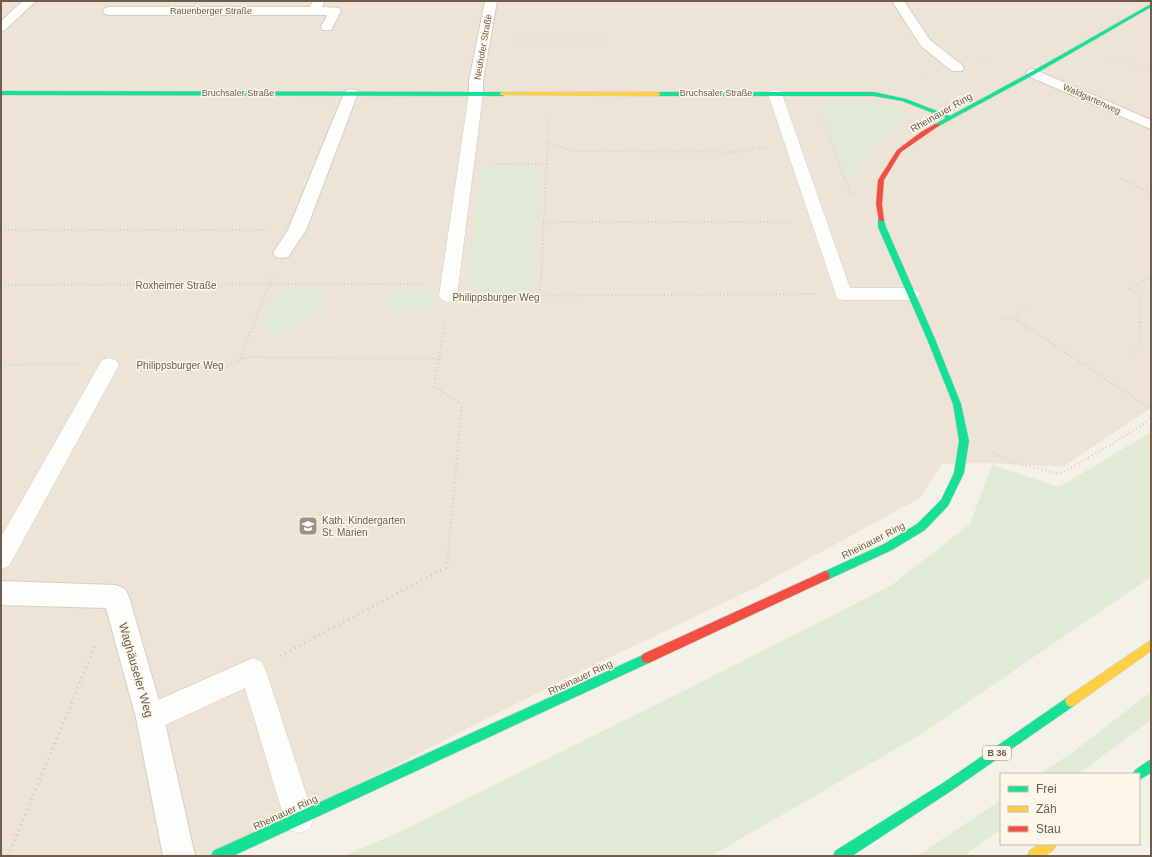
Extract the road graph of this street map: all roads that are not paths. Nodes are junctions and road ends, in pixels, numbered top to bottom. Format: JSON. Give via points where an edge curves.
{"nodes":[{"id":1,"x":30,"y":1,"type":"edge"},
{"id":2,"x":491,"y":1,"type":"edge"},
{"id":3,"x":898,"y":1,"type":"edge"},
{"id":4,"x":1151,"y":4,"type":"edge"},
{"id":5,"x":317,"y":6,"type":"edge"},
{"id":6,"x":109,"y":11,"type":"dead end"},
{"id":7,"x":1,"y":27,"type":"edge"},
{"id":8,"x":327,"y":27,"type":"dead end"},
{"id":9,"x":957,"y":68,"type":"dead end"},
{"id":10,"x":1034,"y":73,"type":"junction"},
{"id":11,"x":1,"y":93,"type":"edge"},
{"id":12,"x":351,"y":93,"type":"junction"},
{"id":13,"x":476,"y":93,"type":"junction"},
{"id":14,"x":775,"y":94,"type":"junction"},
{"id":15,"x":952,"y":118,"type":"junction"},
{"id":16,"x":1151,"y":125,"type":"edge"},
{"id":17,"x":282,"y":253,"type":"dead end"},
{"id":18,"x":449,"y":290,"type":"road end"},
{"id":19,"x":911,"y":294,"type":"junction"},
{"id":20,"x":109,"y":365,"type":"road end"},
{"id":21,"x":1,"y":559,"type":"edge"},
{"id":22,"x":1,"y":593,"type":"edge"},
{"id":23,"x":1151,"y":644,"type":"edge"},
{"id":24,"x":150,"y":718,"type":"junction"},
{"id":25,"x":1151,"y":765,"type":"edge"},
{"id":26,"x":1140,"y":773,"type":"edge"},
{"id":27,"x":299,"y":818,"type":"junction"},
{"id":28,"x":1049,"y":845,"type":"edge"},
{"id":29,"x":179,"y":856,"type":"edge"},
{"id":30,"x":218,"y":856,"type":"edge"},
{"id":31,"x":840,"y":856,"type":"edge"},
{"id":32,"x":1034,"y":856,"type":"edge"}],
"edges":[{"from":1,"to":7,"type":"street"},
{"from":2,"to":13,"type":"street","name":"Neuhofer Straße"},
{"from":3,"to":9,"type":"street","via":[[925,43]]},
{"from":4,"to":10,"type":"main road","name":"Rheinauer Ring"},
{"from":5,"to":6,"type":"street","name":"Rauenberger Straße"},
{"from":5,"to":8,"type":"street","name":"Rauenberger Straße","via":[[335,11]]},
{"from":10,"to":15,"type":"main road","name":"Rheinauer Ring"},
{"from":10,"to":16,"type":"street","name":"Waldgartenweg"},
{"from":11,"to":12,"type":"main road","name":"Bruchsaler Straße"},
{"from":12,"to":13,"type":"main road","name":"Bruchsaler Straße"},
{"from":12,"to":17,"type":"street","via":[[297,230]]},
{"from":13,"to":14,"type":"main road","name":"Bruchsaler Straße"},
{"from":13,"to":18,"type":"lane"},
{"from":14,"to":15,"type":"main road","name":"Bruchsaler Straße","via":[[893,96]]},
{"from":14,"to":19,"type":"lane","via":[[843,294]]},
{"from":15,"to":19,"type":"main road","name":"Rheinauer Ring","via":[[923,133],[899,151],[881,180],[879,204],[882,227]]},
{"from":19,"to":27,"type":"main road","name":"Rheinauer Ring","via":[[957,404],[964,441],[959,473],[945,503],[921,527],[888,547]]},
{"from":20,"to":21,"type":"lane"},
{"from":22,"to":24,"type":"street","name":"Waghäuseler Weg","via":[[116,597]]},
{"from":23,"to":31,"type":"main road","number":"B 36","via":[[950,785]]},
{"from":24,"to":27,"type":"lane","via":[[253,671]]},
{"from":24,"to":29,"type":"street","name":"Waghäuseler Weg"},
{"from":25,"to":26,"type":"main road"},
{"from":27,"to":30,"type":"main road","name":"Rheinauer Ring"},
{"from":28,"to":32,"type":"main road"}]}
